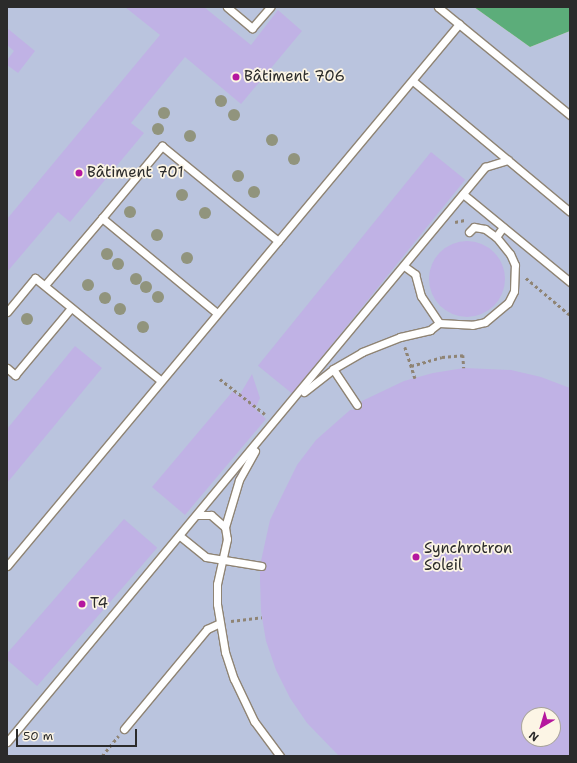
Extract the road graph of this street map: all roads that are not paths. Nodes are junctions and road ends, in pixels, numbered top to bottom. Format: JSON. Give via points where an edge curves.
{"nodes":[{"id":1,"x":227,"y":7,"type":"edge"},
{"id":2,"x":270,"y":7,"type":"edge"},
{"id":3,"x":438,"y":7,"type":"edge"},
{"id":4,"x":459,"y":24,"type":"junction"},
{"id":5,"x":413,"y":81,"type":"junction"},
{"id":6,"x":570,"y":115,"type":"edge"},
{"id":7,"x":508,"y":160,"type":"junction"},
{"id":8,"x":463,"y":194,"type":"junction"},
{"id":9,"x":570,"y":212,"type":"edge"},
{"id":10,"x":102,"y":218,"type":"junction"},
{"id":11,"x":503,"y":227,"type":"junction"},
{"id":12,"x":469,"y":232,"type":"dead end"},
{"id":13,"x":496,"y":236,"type":"junction"},
{"id":14,"x":278,"y":241,"type":"junction"},
{"id":15,"x":404,"y":266,"type":"junction"},
{"id":16,"x":570,"y":282,"type":"edge"},
{"id":17,"x":45,"y":285,"type":"junction"},
{"id":18,"x":71,"y":308,"type":"junction"},
{"id":19,"x":7,"y":312,"type":"edge"},
{"id":20,"x":217,"y":313,"type":"junction"},
{"id":21,"x":439,"y":323,"type":"junction"},
{"id":22,"x":7,"y":368,"type":"edge"},
{"id":23,"x":334,"y":369,"type":"junction"},
{"id":24,"x":160,"y":380,"type":"junction"},
{"id":25,"x":357,"y":405,"type":"dead end"},
{"id":26,"x":275,"y":422,"type":"junction"},
{"id":27,"x":197,"y":515,"type":"junction"},
{"id":28,"x":225,"y":527,"type":"junction"},
{"id":29,"x":180,"y":536,"type":"junction"},
{"id":30,"x":223,"y":561,"type":"junction"},
{"id":31,"x":7,"y":566,"type":"edge"},
{"id":32,"x":261,"y":566,"type":"dead end"},
{"id":33,"x":220,"y":623,"type":"junction"},
{"id":34,"x":124,"y":728,"type":"road end"},
{"id":35,"x":7,"y":742,"type":"edge"},
{"id":36,"x":280,"y":756,"type":"edge"}],
"edges":[{"from":1,"to":2,"type":"lane","via":[[252,28]]},
{"from":3,"to":4,"type":"lane"},
{"from":4,"to":5,"type":"lane"},
{"from":4,"to":6,"type":"lane"},
{"from":5,"to":7,"type":"lane"},
{"from":5,"to":14,"type":"lane"},
{"from":7,"to":8,"type":"lane","via":[[484,167]]},
{"from":7,"to":9,"type":"lane"},
{"from":8,"to":11,"type":"lane"},
{"from":8,"to":15,"type":"lane"},
{"from":10,"to":14,"type":"lane","via":[[162,146]]},
{"from":10,"to":17,"type":"lane"},
{"from":10,"to":20,"type":"lane"},
{"from":11,"to":13,"type":"lane"},
{"from":11,"to":16,"type":"lane"},
{"from":12,"to":13,"type":"lane","via":[[474,228],[486,229]]},
{"from":13,"to":21,"type":"lane","via":[[510,254],[515,266],[514,291],[508,304],[485,322],[472,325]]},
{"from":14,"to":20,"type":"lane"},
{"from":15,"to":21,"type":"lane","via":[[415,274],[421,296]]},
{"from":15,"to":26,"type":"lane"},
{"from":17,"to":18,"type":"lane"},
{"from":17,"to":19,"type":"lane","via":[[35,278]]},
{"from":18,"to":22,"type":"lane","via":[[15,375]]},
{"from":18,"to":24,"type":"lane"},
{"from":20,"to":24,"type":"lane"},
{"from":21,"to":23,"type":"lane","via":[[430,330],[362,352]]},
{"from":23,"to":25,"type":"lane"},
{"from":23,"to":26,"type":"lane","via":[[296,399]]},
{"from":24,"to":31,"type":"lane"},
{"from":26,"to":27,"type":"lane"},
{"from":26,"to":28,"type":"lane","via":[[254,452],[239,480]]},
{"from":27,"to":28,"type":"lane","via":[[211,515]]},
{"from":27,"to":29,"type":"lane"},
{"from":28,"to":30,"type":"lane","via":[[227,539]]},
{"from":29,"to":30,"type":"lane","via":[[206,557]]},
{"from":29,"to":35,"type":"lane"},
{"from":30,"to":32,"type":"lane"},
{"from":30,"to":33,"type":"lane","via":[[217,584]]},
{"from":33,"to":34,"type":"lane","via":[[207,629]]},
{"from":33,"to":36,"type":"lane","via":[[227,659],[243,700]]}]}
